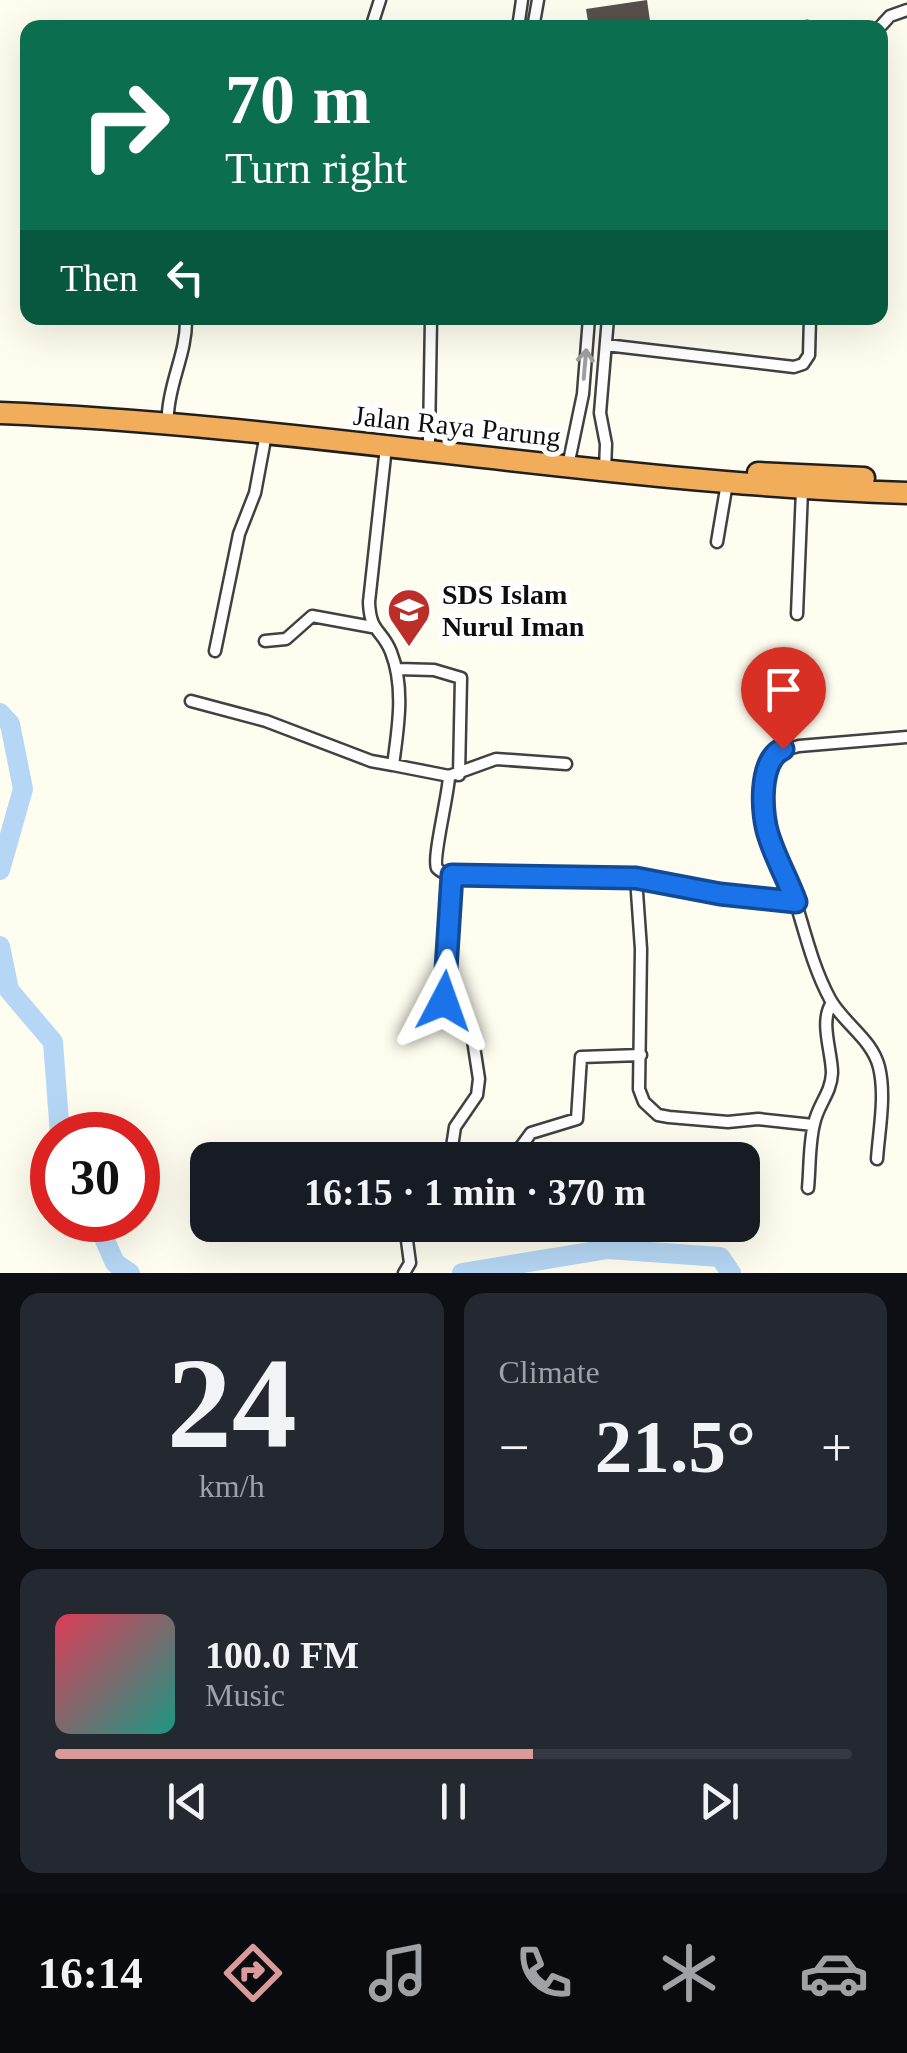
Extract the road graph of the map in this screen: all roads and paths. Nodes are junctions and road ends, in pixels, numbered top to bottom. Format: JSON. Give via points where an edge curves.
{"nodes":[{"id":1,"x":888,"y":0,"type":"edge"},
{"id":2,"x":907,"y":10,"type":"edge"},
{"id":3,"x":890,"y":16,"type":"junction"},
{"id":4,"x":886,"y":20,"type":"edge"},
{"id":5,"x":185,"y":325,"type":"edge"},
{"id":6,"x":431,"y":325,"type":"edge"},
{"id":7,"x":589,"y":325,"type":"edge"},
{"id":8,"x":607,"y":325,"type":"edge"},
{"id":9,"x":810,"y":325,"type":"edge"},
{"id":10,"x":606,"y":345,"type":"junction"},
{"id":11,"x":582,"y":394,"type":"junction"},
{"id":12,"x":601,"y":396,"type":"junction"},
{"id":13,"x":0,"y":401,"type":"edge"},
{"id":14,"x":0,"y":413,"type":"edge"},
{"id":15,"x":168,"y":413,"type":"junction"},
{"id":16,"x":578,"y":421,"type":"junction"},
{"id":17,"x":602,"y":423,"type":"junction"},
{"id":18,"x":233,"y":426,"type":"junction"},
{"id":19,"x":266,"y":434,"type":"junction"},
{"id":20,"x":429,"y":440,"type":"junction"},
{"id":21,"x":386,"y":447,"type":"junction"},
{"id":22,"x":568,"y":459,"type":"junction"},
{"id":23,"x":606,"y":463,"type":"junction"},
{"id":24,"x":907,"y":480,"type":"edge"},
{"id":25,"x":727,"y":483,"type":"junction"},
{"id":26,"x":802,"y":490,"type":"junction"},
{"id":27,"x":907,"y":493,"type":"edge"},
{"id":28,"x":717,"y":542,"type":"dead end"},
{"id":29,"x":798,"y":614,"type":"dead end"},
{"id":30,"x":372,"y":627,"type":"junction"},
{"id":31,"x":265,"y":640,"type":"dead end"},
{"id":32,"x":215,"y":651,"type":"dead end"},
{"id":33,"x":397,"y":669,"type":"junction"},
{"id":34,"x":191,"y":701,"type":"dead end"},
{"id":35,"x":907,"y":736,"type":"edge"},
{"id":36,"x":566,"y":764,"type":"dead end"},
{"id":37,"x":393,"y":765,"type":"junction"},
{"id":38,"x":454,"y":775,"type":"junction"},
{"id":39,"x":452,"y":875,"type":"junction"},
{"id":40,"x":636,"y":878,"type":"junction"},
{"id":41,"x":796,"y":902,"type":"junction"},
{"id":42,"x":832,"y":1003,"type":"junction"},
{"id":43,"x":641,"y":1055,"type":"junction"},
{"id":44,"x":814,"y":1124,"type":"junction"},
{"id":45,"x":453,"y":1142,"type":"edge"},
{"id":46,"x":524,"y":1142,"type":"edge"},
{"id":47,"x":876,"y":1159,"type":"dead end"},
{"id":48,"x":808,"y":1188,"type":"dead end"},
{"id":49,"x":409,"y":1242,"type":"edge"},
{"id":50,"x":404,"y":1273,"type":"edge"}],
"edges":[{"from":1,"to":3,"type":"street"},
{"from":2,"to":3,"type":"street"},
{"from":3,"to":4,"type":"street"},
{"from":5,"to":15,"type":"street"},
{"from":6,"to":20,"type":"street"},
{"from":11,"to":7,"type":"street","one_way":true},
{"from":8,"to":10,"type":"street"},
{"from":9,"to":10,"type":"street","via":[[809,355],[794,367]]},
{"from":10,"to":12,"type":"street"},
{"from":11,"to":12,"type":"street"},
{"from":11,"to":16,"type":"street"},
{"from":12,"to":17,"type":"street"},
{"from":13,"to":15,"type":"highway","name":"Jalan Raya Parung"},
{"from":14,"to":18,"type":"highway","name":"Jalan Raya Parung"},
{"from":15,"to":18,"type":"highway","name":"Jalan Raya Parung"},
{"from":16,"to":17,"type":"street"},
{"from":16,"to":22,"type":"street"},
{"from":17,"to":23,"type":"street"},
{"from":18,"to":19,"type":"highway","name":"Jalan Raya Parung"},
{"from":18,"to":20,"type":"highway","name":"Jalan Raya Parung"},
{"from":19,"to":21,"type":"highway","name":"Jalan Raya Parung"},
{"from":19,"to":32,"type":"street"},
{"from":20,"to":22,"type":"highway","name":"Jalan Raya Parung"},
{"from":21,"to":22,"type":"highway","name":"Jalan Raya Parung"},
{"from":21,"to":30,"type":"street"},
{"from":22,"to":23,"type":"highway","name":"Jalan Raya Parung"},
{"from":23,"to":24,"type":"highway","name":"Jalan Raya Parung"},
{"from":23,"to":25,"type":"highway","name":"Jalan Raya Parung"},
{"from":25,"to":26,"type":"highway","name":"Jalan Raya Parung"},
{"from":25,"to":28,"type":"street"},
{"from":26,"to":27,"type":"highway","name":"Jalan Raya Parung"},
{"from":26,"to":29,"type":"street"},
{"from":30,"to":31,"type":"street","via":[[312,616],[286,639]]},
{"from":30,"to":33,"type":"street"},
{"from":33,"to":37,"type":"street"},
{"from":33,"to":38,"type":"street","via":[[461,678]]},
{"from":34,"to":37,"type":"street"},
{"from":35,"to":41,"type":"street","via":[[800,746],[772,757],[764,811]]},
{"from":36,"to":38,"type":"street","via":[[496,759]]},
{"from":37,"to":38,"type":"street"},
{"from":38,"to":39,"type":"street","via":[[435,860]]},
{"from":39,"to":40,"type":"street"},
{"from":39,"to":45,"type":"street","via":[[444,1006],[473,1040],[479,1079]]},
{"from":40,"to":41,"type":"street"},
{"from":40,"to":43,"type":"street"},
{"from":41,"to":42,"type":"street","via":[[807,948]]},
{"from":42,"to":44,"type":"street","via":[[826,1016],[830,1089]]},
{"from":42,"to":47,"type":"street","via":[[878,1065]]},
{"from":43,"to":44,"type":"street","via":[[639,1089],[658,1115]]},
{"from":43,"to":46,"type":"street","via":[[581,1057],[576,1119],[531,1133]]},
{"from":44,"to":48,"type":"street"},
{"from":49,"to":50,"type":"street"}]}
